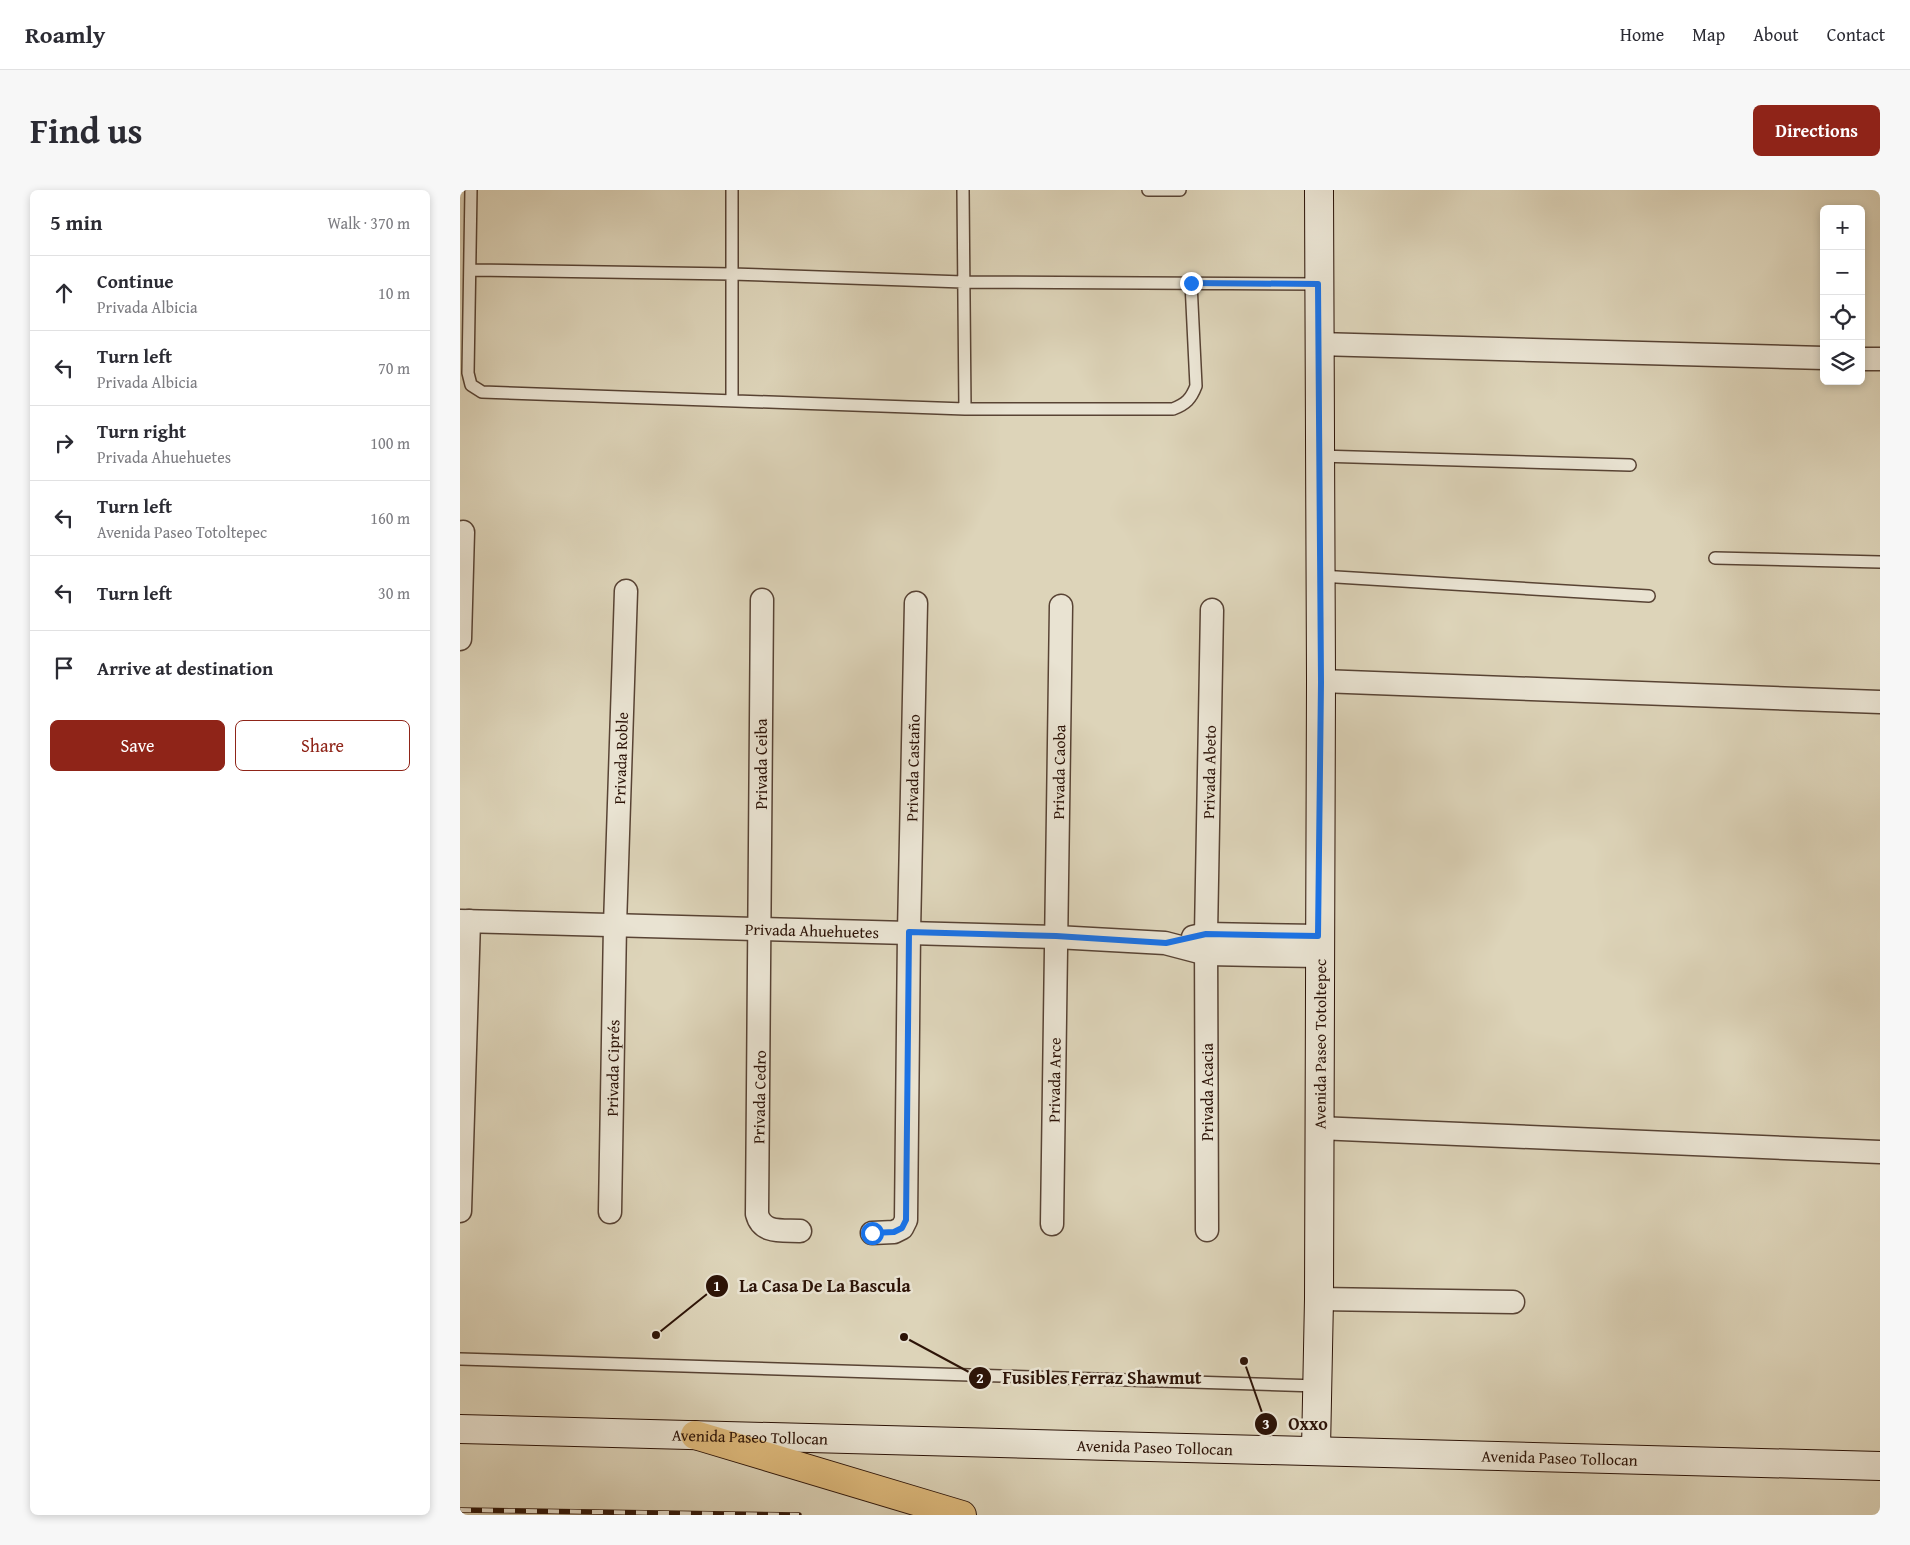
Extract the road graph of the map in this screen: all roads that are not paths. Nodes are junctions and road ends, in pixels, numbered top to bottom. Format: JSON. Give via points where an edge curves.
{"nodes":[{"id":1,"x":471,"y":190,"type":"edge"},
{"id":2,"x":732,"y":190,"type":"edge"},
{"id":3,"x":963,"y":190,"type":"edge"},
{"id":4,"x":1148,"y":190,"type":"edge"},
{"id":5,"x":1180,"y":190,"type":"edge"},
{"id":6,"x":1319,"y":190,"type":"edge"},
{"id":7,"x":471,"y":270,"type":"junction"},
{"id":8,"x":732,"y":274,"type":"junction"},
{"id":9,"x":963,"y":282,"type":"junction"},
{"id":10,"x":1191,"y":283,"type":"junction"},
{"id":11,"x":1318,"y":284,"type":"junction"},
{"id":12,"x":1318,"y":344,"type":"junction"},
{"id":13,"x":1820,"y":358,"type":"edge"},
{"id":14,"x":1865,"y":359,"type":"edge"},
{"id":15,"x":1880,"y":359,"type":"edge"},
{"id":16,"x":732,"y":400,"type":"junction"},
{"id":17,"x":965,"y":409,"type":"junction"},
{"id":18,"x":1319,"y":456,"type":"junction"},
{"id":19,"x":1630,"y":465,"type":"dead end"},
{"id":20,"x":463,"y":532,"type":"dead end"},
{"id":21,"x":1715,"y":558,"type":"dead end"},
{"id":22,"x":1880,"y":562,"type":"edge"},
{"id":23,"x":1320,"y":576,"type":"junction"},
{"id":24,"x":626,"y":591,"type":"dead end"},
{"id":25,"x":1649,"y":596,"type":"dead end"},
{"id":26,"x":762,"y":600,"type":"dead end"},
{"id":27,"x":916,"y":603,"type":"dead end"},
{"id":28,"x":1061,"y":606,"type":"dead end"},
{"id":29,"x":1212,"y":610,"type":"dead end"},
{"id":30,"x":460,"y":639,"type":"edge"},
{"id":31,"x":1321,"y":682,"type":"junction"},
{"id":32,"x":1880,"y":702,"type":"edge"},
{"id":33,"x":464,"y":921,"type":"edge"},
{"id":34,"x":615,"y":925,"type":"junction"},
{"id":35,"x":760,"y":927,"type":"junction"},
{"id":36,"x":909,"y":932,"type":"junction"},
{"id":37,"x":1056,"y":936,"type":"junction"},
{"id":38,"x":1207,"y":944,"type":"junction"},
{"id":39,"x":1318,"y":946,"type":"junction"},
{"id":40,"x":1318,"y":1128,"type":"junction"},
{"id":41,"x":1880,"y":1152,"type":"edge"},
{"id":42,"x":460,"y":1211,"type":"edge"},
{"id":43,"x":610,"y":1212,"type":"dead end"},
{"id":44,"x":1052,"y":1224,"type":"dead end"},
{"id":45,"x":1207,"y":1230,"type":"dead end"},
{"id":46,"x":800,"y":1231,"type":"dead end"},
{"id":47,"x":872,"y":1233,"type":"dead end"},
{"id":48,"x":1319,"y":1299,"type":"junction"},
{"id":49,"x":1513,"y":1302,"type":"dead end"},
{"id":50,"x":460,"y":1359,"type":"edge"},
{"id":51,"x":1317,"y":1386,"type":"junction"},
{"id":52,"x":460,"y":1429,"type":"edge"},
{"id":53,"x":695,"y":1435,"type":"junction"},
{"id":54,"x":1316,"y":1450,"type":"junction"},
{"id":55,"x":1880,"y":1466,"type":"edge"},
{"id":56,"x":962,"y":1515,"type":"edge"}],
"edges":[{"from":1,"to":7,"type":"lane"},
{"from":2,"to":8,"type":"lane"},
{"from":3,"to":9,"type":"lane"},
{"from":4,"to":5,"type":"lane"},
{"from":6,"to":11,"type":"main road","name":"Avenida Paseo Totoltepec"},
{"from":7,"to":8,"type":"lane"},
{"from":7,"to":16,"type":"lane","via":[[468,373],[471,385],[482,392]]},
{"from":8,"to":9,"type":"lane"},
{"from":8,"to":16,"type":"lane"},
{"from":9,"to":10,"type":"lane"},
{"from":9,"to":17,"type":"lane"},
{"from":10,"to":11,"type":"lane"},
{"from":10,"to":17,"type":"lane","via":[[1196,386],[1192,398],[1183,405],[1173,409]]},
{"from":11,"to":12,"type":"main road","name":"Avenida Paseo Totoltepec"},
{"from":12,"to":13,"type":"street"},
{"from":12,"to":18,"type":"main road","name":"Avenida Paseo Totoltepec"},
{"from":14,"to":15,"type":"street"},
{"from":16,"to":17,"type":"lane"},
{"from":18,"to":19,"type":"lane"},
{"from":18,"to":23,"type":"main road","name":"Avenida Paseo Totoltepec"},
{"from":20,"to":30,"type":"street"},
{"from":21,"to":22,"type":"lane"},
{"from":23,"to":25,"type":"lane"},
{"from":23,"to":31,"type":"main road","name":"Avenida Paseo Totoltepec"},
{"from":24,"to":34,"type":"street","name":"Privada Roble"},
{"from":26,"to":35,"type":"street","name":"Privada Ceiba"},
{"from":27,"to":36,"type":"street","name":"Privada Castaño"},
{"from":28,"to":37,"type":"street","name":"Privada Caoba"},
{"from":29,"to":38,"type":"street","name":"Privada Abeto"},
{"from":31,"to":32,"type":"street"},
{"from":31,"to":39,"type":"main road","name":"Avenida Paseo Totoltepec"},
{"from":33,"to":34,"type":"street","name":"Privada Ahuehuetes"},
{"from":33,"to":42,"type":"street"},
{"from":34,"to":35,"type":"street","name":"Privada Ahuehuetes"},
{"from":34,"to":43,"type":"street","name":"Privada Ciprés"},
{"from":35,"to":36,"type":"street","name":"Privada Ahuehuetes"},
{"from":35,"to":46,"type":"street","name":"Privada Cedro","via":[[757,1214],[766,1229]]},
{"from":36,"to":37,"type":"street","name":"Privada Ahuehuetes"},
{"from":36,"to":47,"type":"street","name":"Privada Castaño","via":[[906,1220],[902,1228],[894,1232]]},
{"from":37,"to":38,"type":"street","name":"Privada Ahuehuetes"},
{"from":37,"to":44,"type":"street","name":"Privada Arce"},
{"from":38,"to":39,"type":"street","name":"Privada Ahuehuetes"},
{"from":38,"to":45,"type":"street","name":"Privada Acacia"},
{"from":39,"to":40,"type":"main road","name":"Avenida Paseo Totoltepec"},
{"from":40,"to":41,"type":"street"},
{"from":40,"to":48,"type":"main road","name":"Avenida Paseo Totoltepec"},
{"from":48,"to":49,"type":"street"},
{"from":48,"to":51,"type":"main road","name":"Avenida Paseo Totoltepec"},
{"from":50,"to":51,"type":"lane"},
{"from":51,"to":54,"type":"main road","name":"Avenida Paseo Totoltepec"},
{"from":52,"to":53,"type":"main road","name":"Avenida Paseo Tollocan"},
{"from":53,"to":54,"type":"main road","name":"Avenida Paseo Tollocan"},
{"from":53,"to":56,"type":"highway"},
{"from":54,"to":55,"type":"main road","name":"Avenida Paseo Tollocan"}]}
